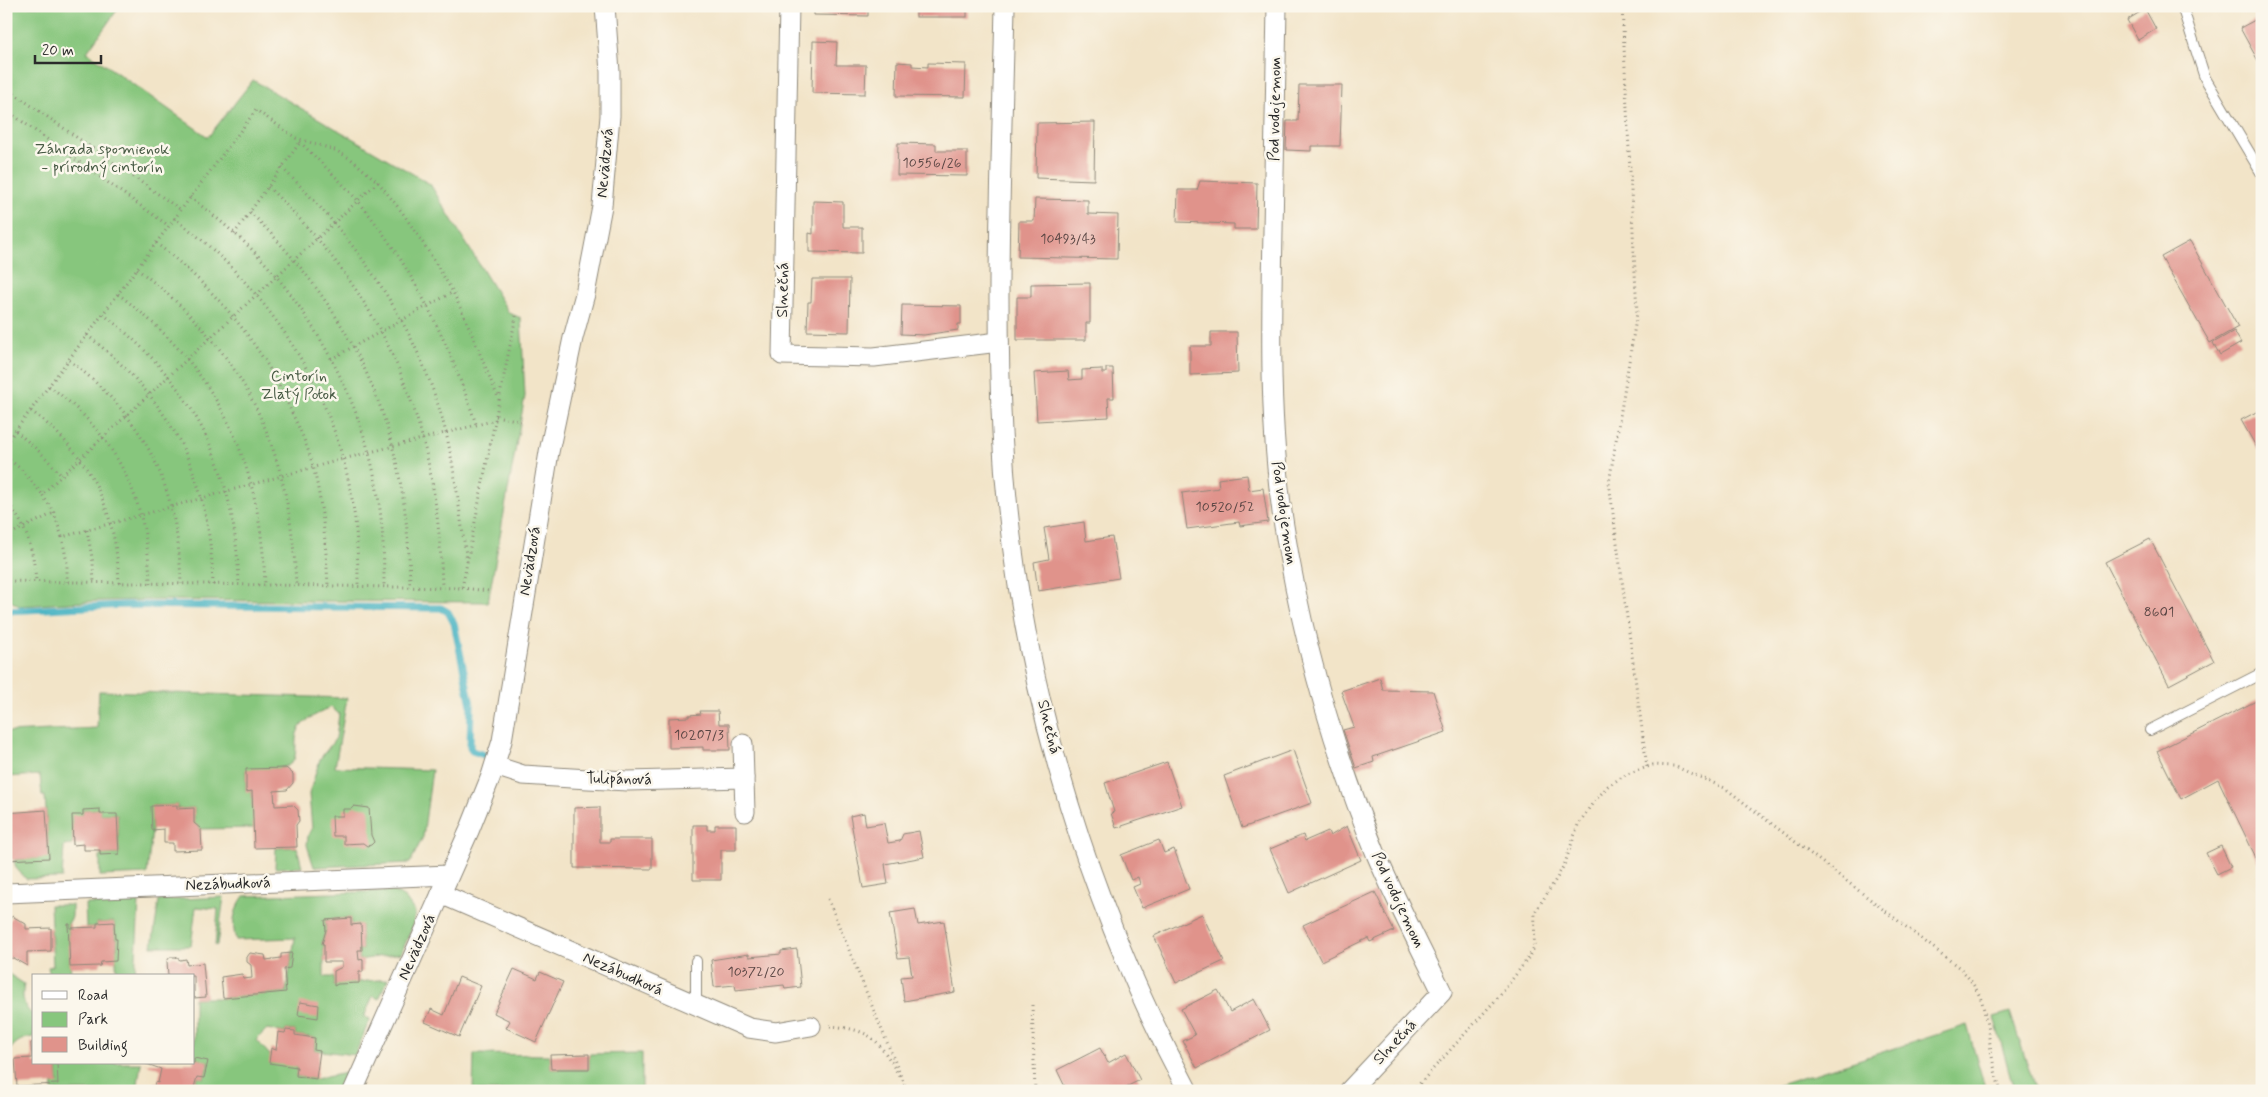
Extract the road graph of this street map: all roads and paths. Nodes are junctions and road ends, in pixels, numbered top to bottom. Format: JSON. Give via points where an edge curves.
{"nodes":[{"id":1,"x":605,"y":6,"type":"edge"},
{"id":2,"x":789,"y":6,"type":"edge"},
{"id":3,"x":1005,"y":6,"type":"edge"},
{"id":4,"x":1277,"y":6,"type":"edge"},
{"id":5,"x":1622,"y":6,"type":"edge"},
{"id":6,"x":2182,"y":6,"type":"edge"},
{"id":7,"x":6,"y":88,"type":"edge"},
{"id":8,"x":6,"y":110,"type":"edge"},
{"id":9,"x":301,"y":141,"type":"junction"},
{"id":10,"x":282,"y":168,"type":"junction"},
{"id":11,"x":2262,"y":174,"type":"edge"},
{"id":12,"x":378,"y":182,"type":"junction"},
{"id":13,"x":268,"y":187,"type":"junction"},
{"id":14,"x":190,"y":197,"type":"junction"},
{"id":15,"x":358,"y":201,"type":"junction"},
{"id":16,"x":181,"y":210,"type":"junction"},
{"id":17,"x":250,"y":212,"type":"junction"},
{"id":18,"x":174,"y":218,"type":"junction"},
{"id":19,"x":335,"y":222,"type":"junction"},
{"id":20,"x":169,"y":226,"type":"junction"},
{"id":21,"x":234,"y":234,"type":"junction"},
{"id":22,"x":318,"y":238,"type":"junction"},
{"id":23,"x":156,"y":243,"type":"junction"},
{"id":24,"x":295,"y":259,"type":"junction"},
{"id":25,"x":137,"y":269,"type":"junction"},
{"id":26,"x":276,"y":276,"type":"junction"},
{"id":27,"x":453,"y":292,"type":"junction"},
{"id":28,"x":118,"y":294,"type":"junction"},
{"id":29,"x":257,"y":294,"type":"junction"},
{"id":30,"x":429,"y":305,"type":"junction"},
{"id":31,"x":103,"y":314,"type":"junction"},
{"id":32,"x":234,"y":316,"type":"junction"},
{"id":33,"x":516,"y":316,"type":"dead end"},
{"id":34,"x":402,"y":320,"type":"junction"},
{"id":35,"x":381,"y":331,"type":"junction"},
{"id":36,"x":88,"y":335,"type":"junction"},
{"id":37,"x":210,"y":337,"type":"junction"},
{"id":38,"x":998,"y":342,"type":"junction"},
{"id":39,"x":354,"y":346,"type":"junction"},
{"id":40,"x":188,"y":358,"type":"junction"},
{"id":41,"x":331,"y":359,"type":"junction"},
{"id":42,"x":69,"y":360,"type":"junction"},
{"id":43,"x":169,"y":376,"type":"junction"},
{"id":44,"x":49,"y":386,"type":"junction"},
{"id":45,"x":150,"y":394,"type":"junction"},
{"id":46,"x":499,"y":400,"type":"junction"},
{"id":47,"x":31,"y":411,"type":"junction"},
{"id":48,"x":127,"y":415,"type":"junction"},
{"id":49,"x":496,"y":418,"type":"junction"},
{"id":50,"x":521,"y":421,"type":"dead end"},
{"id":51,"x":476,"y":424,"type":"junction"},
{"id":52,"x":16,"y":431,"type":"junction"},
{"id":53,"x":446,"y":432,"type":"junction"},
{"id":54,"x":103,"y":437,"type":"junction"},
{"id":55,"x":424,"y":438,"type":"junction"},
{"id":56,"x":7,"y":441,"type":"edge"},
{"id":57,"x":394,"y":446,"type":"junction"},
{"id":58,"x":369,"y":453,"type":"junction"},
{"id":59,"x":6,"y":456,"type":"edge"},
{"id":60,"x":80,"y":458,"type":"junction"},
{"id":61,"x":343,"y":459,"type":"junction"},
{"id":62,"x":313,"y":468,"type":"junction"},
{"id":63,"x":62,"y":476,"type":"junction"},
{"id":64,"x":282,"y":476,"type":"junction"},
{"id":65,"x":253,"y":484,"type":"junction"},
{"id":66,"x":228,"y":491,"type":"junction"},
{"id":67,"x":42,"y":494,"type":"junction"},
{"id":68,"x":202,"y":498,"type":"junction"},
{"id":69,"x":6,"y":500,"type":"edge"},
{"id":70,"x":172,"y":506,"type":"junction"},
{"id":71,"x":54,"y":513,"type":"junction"},
{"id":72,"x":142,"y":515,"type":"junction"},
{"id":73,"x":112,"y":523,"type":"junction"},
{"id":74,"x":25,"y":528,"type":"junction"},
{"id":75,"x":86,"y":530,"type":"junction"},
{"id":76,"x":6,"y":536,"type":"edge"},
{"id":77,"x":62,"y":537,"type":"junction"},
{"id":78,"x":467,"y":564,"type":"junction"},
{"id":79,"x":6,"y":581,"type":"edge"},
{"id":80,"x":36,"y":582,"type":"junction"},
{"id":81,"x":67,"y":582,"type":"junction"},
{"id":82,"x":94,"y":583,"type":"junction"},
{"id":83,"x":119,"y":583,"type":"junction"},
{"id":84,"x":150,"y":584,"type":"junction"},
{"id":85,"x":181,"y":584,"type":"junction"},
{"id":86,"x":213,"y":585,"type":"junction"},
{"id":87,"x":239,"y":585,"type":"junction"},
{"id":88,"x":265,"y":586,"type":"junction"},
{"id":89,"x":296,"y":586,"type":"junction"},
{"id":90,"x":328,"y":586,"type":"junction"},
{"id":91,"x":358,"y":586,"type":"junction"},
{"id":92,"x":384,"y":587,"type":"junction"},
{"id":93,"x":410,"y":587,"type":"junction"},
{"id":94,"x":442,"y":587,"type":"junction"},
{"id":95,"x":462,"y":588,"type":"junction"},
{"id":96,"x":489,"y":591,"type":"dead end"},
{"id":97,"x":2262,"y":673,"type":"edge"},
{"id":98,"x":2150,"y":730,"type":"dead end"},
{"id":99,"x":743,"y":744,"type":"dead end"},
{"id":100,"x":495,"y":766,"type":"junction"},
{"id":101,"x":1647,"y":767,"type":"junction"},
{"id":102,"x":744,"y":778,"type":"junction"},
{"id":103,"x":745,"y":812,"type":"dead end"},
{"id":104,"x":449,"y":875,"type":"junction"},
{"id":105,"x":6,"y":893,"type":"edge"},
{"id":106,"x":441,"y":894,"type":"junction"},
{"id":107,"x":828,"y":899,"type":"dead end"},
{"id":108,"x":696,"y":962,"type":"dead end"},
{"id":109,"x":1442,"y":992,"type":"joint"},
{"id":110,"x":1032,"y":1005,"type":"dead end"},
{"id":111,"x":696,"y":1006,"type":"junction"},
{"id":112,"x":812,"y":1026,"type":"joint"},
{"id":113,"x":353,"y":1091,"type":"edge"},
{"id":114,"x":907,"y":1091,"type":"edge"},
{"id":115,"x":1034,"y":1091,"type":"edge"},
{"id":116,"x":1188,"y":1091,"type":"edge"},
{"id":117,"x":1349,"y":1091,"type":"edge"},
{"id":118,"x":1413,"y":1091,"type":"edge"},
{"id":119,"x":2001,"y":1091,"type":"edge"}],
"edges":[{"from":1,"to":100,"type":"street","name":"Nevädzová","via":[[610,116],[602,206],[549,452]]},
{"from":2,"to":38,"type":"street","name":"Slnečná","via":[[782,355],[874,357]]},
{"from":3,"to":38,"type":"street","name":"Slnečná"},
{"from":4,"to":109,"type":"street","name":"Pod vodojemom","via":[[1271,329],[1274,435],[1284,524],[1311,662],[1336,746],[1377,856]]},
{"from":5,"to":101,"type":"path","via":[[1637,313],[1609,483]]},
{"from":6,"to":11,"type":"lane","via":[[2205,78]]},
{"from":7,"to":16,"type":"path"},
{"from":8,"to":20,"type":"path"},
{"from":9,"to":10,"type":"path"},
{"from":9,"to":12,"type":"path","via":[[335,150]]},
{"from":9,"to":14,"type":"path","via":[[256,110]]},
{"from":9,"to":15,"type":"path"},
{"from":10,"to":13,"type":"path"},
{"from":10,"to":19,"type":"path"},
{"from":12,"to":15,"type":"path"},
{"from":12,"to":27,"type":"path","via":[[402,212]]},
{"from":13,"to":17,"type":"path"},
{"from":13,"to":22,"type":"path"},
{"from":14,"to":16,"type":"path"},
{"from":14,"to":21,"type":"path"},
{"from":15,"to":19,"type":"path"},
{"from":15,"to":30,"type":"path"},
{"from":16,"to":18,"type":"path"},
{"from":17,"to":21,"type":"path"},
{"from":17,"to":24,"type":"path"},
{"from":18,"to":20,"type":"path"},
{"from":18,"to":29,"type":"path","via":[[203,240]]},
{"from":19,"to":22,"type":"path"},
{"from":19,"to":34,"type":"path","via":[[363,258]]},
{"from":20,"to":23,"type":"path"},
{"from":21,"to":26,"type":"path"},
{"from":22,"to":24,"type":"path"},
{"from":22,"to":35,"type":"path","via":[[347,276]]},
{"from":23,"to":25,"type":"path"},
{"from":23,"to":32,"type":"path","via":[[202,281]]},
{"from":24,"to":26,"type":"path"},
{"from":24,"to":39,"type":"path","via":[[334,312]]},
{"from":25,"to":28,"type":"path"},
{"from":25,"to":37,"type":"path","via":[[182,306]]},
{"from":26,"to":29,"type":"path"},
{"from":26,"to":41,"type":"path"},
{"from":27,"to":30,"type":"path"},
{"from":27,"to":46,"type":"path"},
{"from":28,"to":31,"type":"path"},
{"from":28,"to":40,"type":"path","via":[[160,328]]},
{"from":29,"to":32,"type":"path"},
{"from":29,"to":61,"type":"path","via":[[307,370],[327,412]]},
{"from":30,"to":34,"type":"path"},
{"from":30,"to":51,"type":"path","via":[[452,356]]},
{"from":31,"to":36,"type":"path"},
{"from":31,"to":43,"type":"path"},
{"from":32,"to":37,"type":"path"},
{"from":32,"to":62,"type":"path","via":[[278,383],[301,432]]},
{"from":33,"to":46,"type":"path"},
{"from":34,"to":35,"type":"path"},
{"from":34,"to":53,"type":"path","via":[[426,374]]},
{"from":35,"to":39,"type":"path"},
{"from":35,"to":55,"type":"path","via":[[402,374]]},
{"from":36,"to":42,"type":"path"},
{"from":36,"to":45,"type":"path","via":[[132,372]]},
{"from":37,"to":40,"type":"path"},
{"from":37,"to":64,"type":"path","via":[[246,388],[272,444]]},
{"from":38,"to":116,"type":"street","name":"Slnečná","via":[[1002,435],[1016,568],[1049,732],[1092,873],[1164,1045]]},
{"from":39,"to":41,"type":"path"},
{"from":39,"to":57,"type":"path"},
{"from":40,"to":43,"type":"path"},
{"from":40,"to":65,"type":"path","via":[[220,407]]},
{"from":41,"to":58,"type":"path","via":[[350,397]]},
{"from":42,"to":44,"type":"path"},
{"from":42,"to":48,"type":"path","via":[[111,396]]},
{"from":43,"to":45,"type":"path"},
{"from":43,"to":66,"type":"path","via":[[198,419]]},
{"from":44,"to":47,"type":"path"},
{"from":44,"to":54,"type":"path","via":[[71,402]]},
{"from":45,"to":48,"type":"path"},
{"from":45,"to":68,"type":"path","via":[[186,452]]},
{"from":46,"to":49,"type":"path"},
{"from":47,"to":52,"type":"path"},
{"from":47,"to":60,"type":"path","via":[[53,428]]},
{"from":48,"to":54,"type":"path"},
{"from":48,"to":70,"type":"path","via":[[148,449]]},
{"from":49,"to":50,"type":"path"},
{"from":49,"to":51,"type":"path"},
{"from":49,"to":78,"type":"path"},
{"from":51,"to":53,"type":"path"},
{"from":52,"to":56,"type":"path"},
{"from":52,"to":63,"type":"path"},
{"from":53,"to":55,"type":"path"},
{"from":53,"to":78,"type":"path"},
{"from":54,"to":60,"type":"path"},
{"from":54,"to":72,"type":"path","via":[[125,473]]},
{"from":55,"to":57,"type":"path"},
{"from":55,"to":94,"type":"path","via":[[436,506]]},
{"from":57,"to":58,"type":"path"},
{"from":57,"to":93,"type":"path","via":[[408,532]]},
{"from":58,"to":61,"type":"path"},
{"from":58,"to":92,"type":"path","via":[[381,517]]},
{"from":59,"to":67,"type":"path"},
{"from":60,"to":63,"type":"path"},
{"from":60,"to":73,"type":"path","via":[[94,479]]},
{"from":61,"to":62,"type":"path"},
{"from":61,"to":91,"type":"path","via":[[355,522]]},
{"from":62,"to":64,"type":"path"},
{"from":62,"to":90,"type":"path","via":[[324,529]]},
{"from":63,"to":67,"type":"path"},
{"from":64,"to":65,"type":"path"},
{"from":64,"to":89,"type":"path","via":[[293,536]]},
{"from":65,"to":66,"type":"path"},
{"from":65,"to":88,"type":"path","via":[[262,536]]},
{"from":66,"to":68,"type":"path"},
{"from":66,"to":87,"type":"path","via":[[236,535]]},
{"from":67,"to":71,"type":"path"},
{"from":68,"to":70,"type":"path"},
{"from":68,"to":86,"type":"path","via":[[212,553]]},
{"from":69,"to":74,"type":"path"},
{"from":70,"to":72,"type":"path"},
{"from":70,"to":85,"type":"path","via":[[180,552]]},
{"from":71,"to":74,"type":"path"},
{"from":71,"to":77,"type":"path"},
{"from":72,"to":73,"type":"path"},
{"from":72,"to":84,"type":"path"},
{"from":73,"to":75,"type":"path"},
{"from":73,"to":83,"type":"path"},
{"from":74,"to":76,"type":"path"},
{"from":74,"to":80,"type":"path","via":[[33,554]]},
{"from":75,"to":77,"type":"path"},
{"from":75,"to":82,"type":"path"},
{"from":77,"to":81,"type":"path"},
{"from":78,"to":95,"type":"path"},
{"from":79,"to":80,"type":"path"},
{"from":80,"to":81,"type":"path"},
{"from":81,"to":82,"type":"path"},
{"from":82,"to":83,"type":"path"},
{"from":83,"to":84,"type":"path"},
{"from":84,"to":85,"type":"path"},
{"from":85,"to":86,"type":"path"},
{"from":86,"to":87,"type":"path"},
{"from":87,"to":88,"type":"path"},
{"from":88,"to":89,"type":"path"},
{"from":89,"to":90,"type":"path"},
{"from":90,"to":91,"type":"path"},
{"from":91,"to":92,"type":"path"},
{"from":92,"to":93,"type":"path"},
{"from":93,"to":94,"type":"path"},
{"from":94,"to":95,"type":"path"},
{"from":95,"to":96,"type":"path"},
{"from":97,"to":98,"type":"lane"},
{"from":99,"to":102,"type":"street"},
{"from":100,"to":102,"type":"street","name":"Tulipánová","via":[[523,774],[628,781]]},
{"from":100,"to":104,"type":"street","name":"Nevädzová"},
{"from":101,"to":118,"type":"path","via":[[1608,786],[1592,804],[1578,825],[1558,878],[1535,912],[1534,948],[1529,957],[1502,993]]},
{"from":101,"to":119,"type":"path","via":[[1674,766],[1725,788],[1961,969],[1982,1001],[1993,1069]]},
{"from":102,"to":103,"type":"street"},
{"from":104,"to":105,"type":"street","name":"Nezábudková"},
{"from":104,"to":106,"type":"street","name":"Nevädzová"},
{"from":106,"to":111,"type":"street","name":"Nezábudková"},
{"from":106,"to":113,"type":"street","name":"Nevädzová"},
{"from":107,"to":114,"type":"path"},
{"from":108,"to":111,"type":"lane"},
{"from":109,"to":117,"type":"street","name":"Slnečná"},
{"from":110,"to":115,"type":"path"},
{"from":111,"to":112,"type":"street","name":"Nezábudková","via":[[749,1028],[776,1032]]},
{"from":112,"to":114,"type":"path","via":[[848,1027],[870,1035],[883,1047]]}]}
